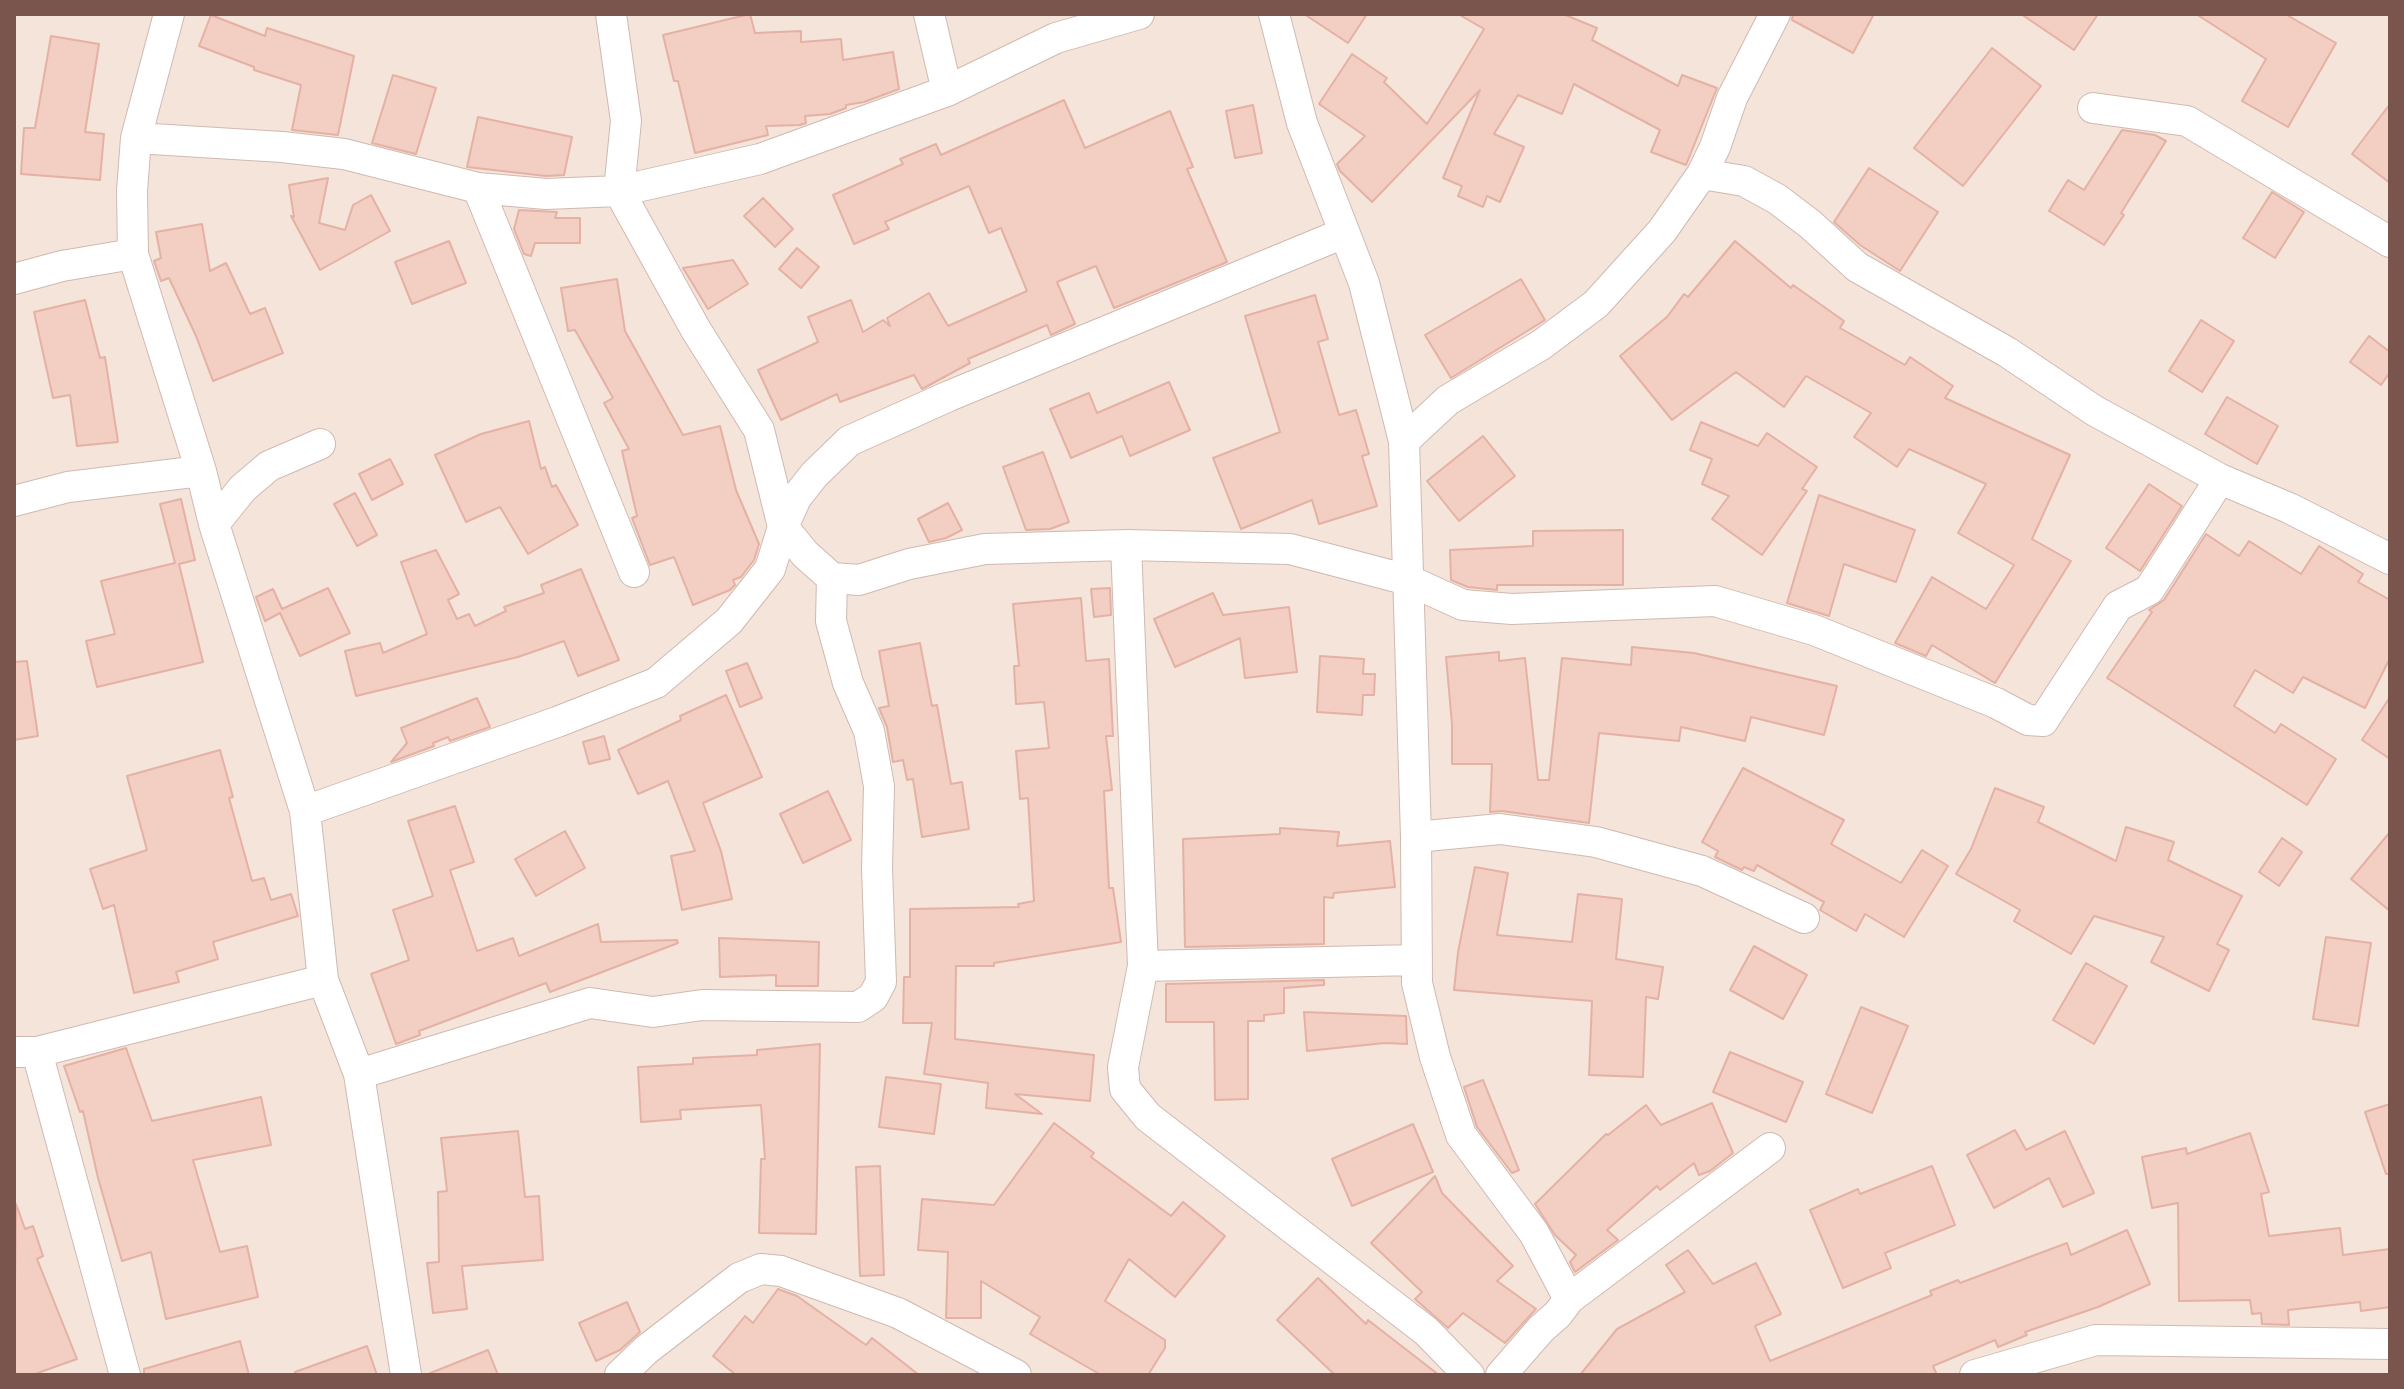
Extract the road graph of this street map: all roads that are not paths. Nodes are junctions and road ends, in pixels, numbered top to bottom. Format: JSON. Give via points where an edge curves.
{"nodes":[{"id":1,"x":169,"y":14,"type":"edge"},
{"id":2,"x":611,"y":14,"type":"edge"},
{"id":3,"x":929,"y":14,"type":"edge"},
{"id":4,"x":1139,"y":14,"type":"edge"},
{"id":5,"x":1274,"y":14,"type":"edge"},
{"id":6,"x":1775,"y":14,"type":"edge"},
{"id":7,"x":947,"y":91,"type":"junction"},
{"id":8,"x":2093,"y":108,"type":"dead end"},
{"id":9,"x":136,"y":138,"type":"junction"},
{"id":10,"x":1702,"y":174,"type":"junction"},
{"id":11,"x":478,"y":188,"type":"junction"},
{"id":12,"x":619,"y":191,"type":"junction"},
{"id":13,"x":1344,"y":233,"type":"junction"},
{"id":14,"x":2390,"y":242,"type":"edge"},
{"id":15,"x":133,"y":254,"type":"junction"},
{"id":16,"x":14,"y":279,"type":"edge"},
{"id":17,"x":1404,"y":441,"type":"junction"},
{"id":18,"x":320,"y":444,"type":"dead end"},
{"id":19,"x":201,"y":471,"type":"junction"},
{"id":20,"x":2220,"y":479,"type":"junction"},
{"id":21,"x":14,"y":501,"type":"edge"},
{"id":22,"x":214,"y":524,"type":"junction"},
{"id":23,"x":783,"y":527,"type":"junction"},
{"id":24,"x":1126,"y":545,"type":"junction"},
{"id":25,"x":2390,"y":559,"type":"edge"},
{"id":26,"x":634,"y":572,"type":"dead end"},
{"id":27,"x":832,"y":578,"type":"junction"},
{"id":28,"x":1408,"y":580,"type":"junction"},
{"id":29,"x":305,"y":811,"type":"junction"},
{"id":30,"x":1416,"y":837,"type":"junction"},
{"id":31,"x":1804,"y":918,"type":"dead end"},
{"id":32,"x":1417,"y":960,"type":"junction"},
{"id":33,"x":1143,"y":966,"type":"junction"},
{"id":34,"x":323,"y":980,"type":"junction"},
{"id":35,"x":25,"y":1052,"type":"edge"},
{"id":36,"x":359,"y":1074,"type":"junction"},
{"id":37,"x":1770,"y":1148,"type":"dead end"},
{"id":38,"x":1569,"y":1299,"type":"junction"},
{"id":39,"x":2390,"y":1344,"type":"edge"},
{"id":40,"x":1013,"y":1374,"type":"edge"},
{"id":41,"x":125,"y":1375,"type":"edge"},
{"id":42,"x":406,"y":1375,"type":"edge"},
{"id":43,"x":620,"y":1375,"type":"edge"},
{"id":44,"x":1469,"y":1375,"type":"edge"},
{"id":45,"x":1501,"y":1375,"type":"edge"},
{"id":46,"x":1975,"y":1375,"type":"edge"}],
"edges":[{"from":1,"to":9,"type":"street"},
{"from":2,"to":12,"type":"street","via":[[626,121]]},
{"from":3,"to":7,"type":"street"},
{"from":4,"to":7,"type":"street","via":[[1056,38]]},
{"from":5,"to":13,"type":"street","via":[[1302,123]]},
{"from":6,"to":10,"type":"street","via":[[1732,98]]},
{"from":7,"to":12,"type":"street","via":[[760,159]]},
{"from":8,"to":14,"type":"street","via":[[2187,121]]},
{"from":9,"to":11,"type":"street","via":[[344,154]]},
{"from":9,"to":15,"type":"street"},
{"from":10,"to":17,"type":"street","via":[[1662,231],[1596,304],[1541,345],[1448,400]]},
{"from":10,"to":20,"type":"street","via":[[1744,181],[1777,199],[1857,267],[2007,352],[2095,411]]},
{"from":11,"to":12,"type":"street","via":[[546,194]]},
{"from":11,"to":26,"type":"street"},
{"from":12,"to":23,"type":"street","via":[[759,430]]},
{"from":13,"to":17,"type":"street","via":[[1364,283]]},
{"from":13,"to":23,"type":"street","via":[[849,441],[796,498]]},
{"from":15,"to":16,"type":"street"},
{"from":15,"to":19,"type":"street"},
{"from":17,"to":28,"type":"street"},
{"from":18,"to":22,"type":"street","via":[[269,466]]},
{"from":19,"to":21,"type":"street","via":[[68,487]]},
{"from":19,"to":22,"type":"street"},
{"from":20,"to":25,"type":"street"},
{"from":20,"to":28,"type":"street","via":[[2149,590],[2118,606],[2043,721],[2028,720],[1814,630],[1715,601],[1500,608],[1463,605]]},
{"from":22,"to":29,"type":"street"},
{"from":23,"to":27,"type":"street"},
{"from":23,"to":29,"type":"street","via":[[770,569],[729,621],[656,683]]},
{"from":24,"to":27,"type":"street","via":[[985,549],[859,580]]},
{"from":24,"to":28,"type":"street","via":[[1290,549]]},
{"from":24,"to":33,"type":"street"},
{"from":27,"to":36,"type":"street","via":[[831,621],[848,683],[869,731],[879,786],[881,982],[873,997],[858,1007],[702,1005],[653,1012],[590,1003]]},
{"from":28,"to":30,"type":"street"},
{"from":29,"to":34,"type":"street"},
{"from":30,"to":31,"type":"street","via":[[1500,829],[1596,842],[1702,871]]},
{"from":30,"to":32,"type":"street"},
{"from":32,"to":33,"type":"street"},
{"from":32,"to":38,"type":"street","via":[[1417,983],[1435,1057],[1461,1135],[1534,1233]]},
{"from":33,"to":44,"type":"street","via":[[1123,1067],[1125,1089],[1135,1103],[1426,1331]]},
{"from":34,"to":35,"type":"street"},
{"from":34,"to":36,"type":"street"},
{"from":35,"to":41,"type":"street"},
{"from":36,"to":42,"type":"street"},
{"from":37,"to":38,"type":"street"},
{"from":38,"to":45,"type":"street"},
{"from":39,"to":46,"type":"street","via":[[2096,1340]]},
{"from":40,"to":43,"type":"street","via":[[898,1313],[781,1271],[761,1269],[739,1278]]}]}
